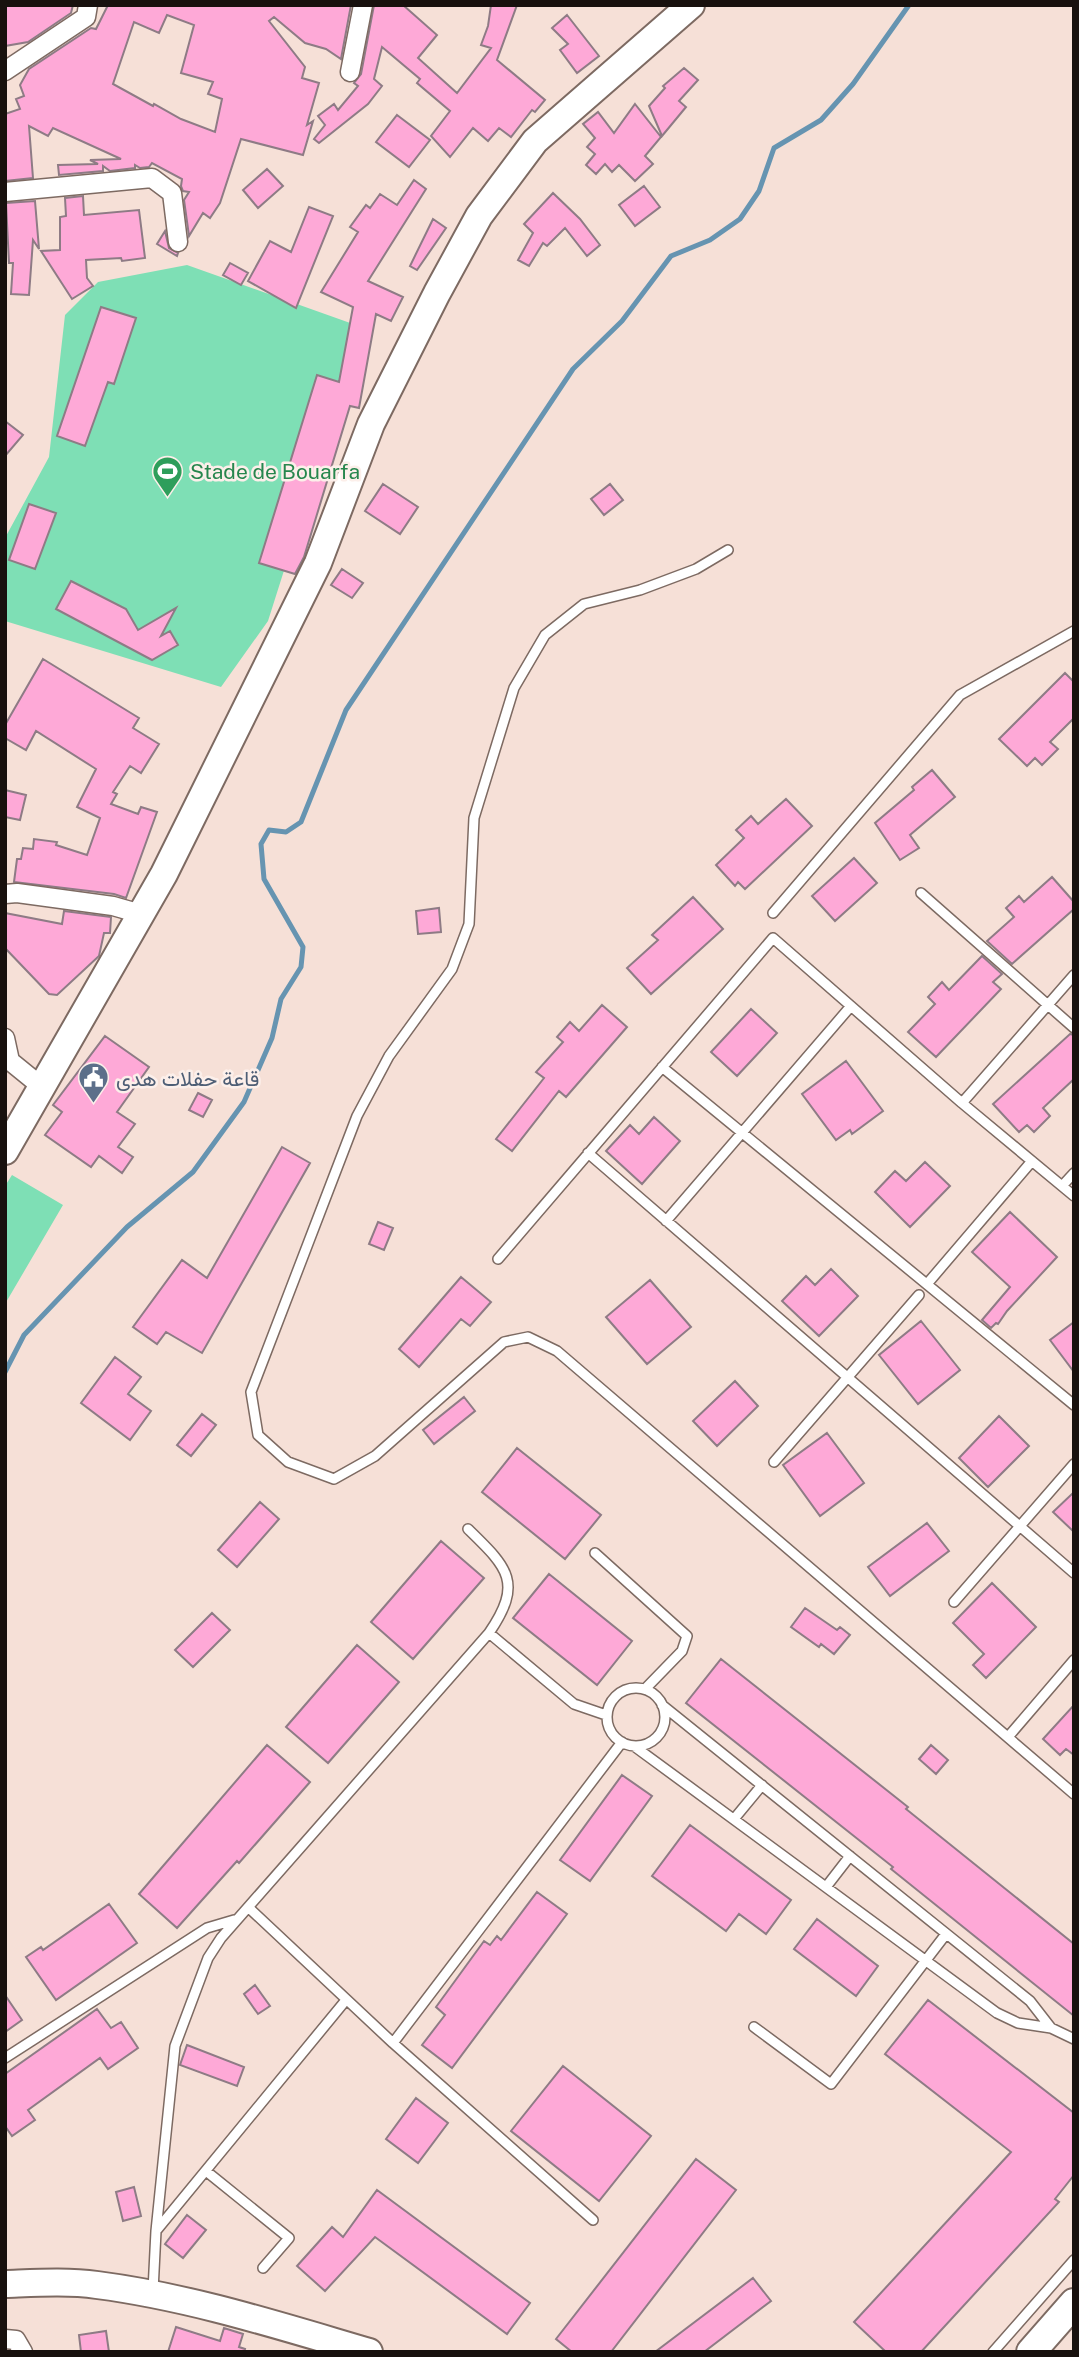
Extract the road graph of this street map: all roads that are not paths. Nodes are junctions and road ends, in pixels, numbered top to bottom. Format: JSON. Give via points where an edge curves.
{"nodes":[{"id":1,"x":88,"y":5,"type":"edge"},
{"id":2,"x":363,"y":5,"type":"edge"},
{"id":3,"x":691,"y":5,"type":"edge"},
{"id":4,"x":5,"y":71,"type":"edge"},
{"id":5,"x":350,"y":72,"type":"dead end"},
{"id":6,"x":5,"y":192,"type":"edge"},
{"id":7,"x":178,"y":242,"type":"dead end"},
{"id":8,"x":728,"y":550,"type":"dead end"},
{"id":9,"x":1074,"y":631,"type":"edge"},
{"id":10,"x":5,"y":894,"type":"edge"},
{"id":11,"x":921,"y":894,"type":"dead end"},
{"id":12,"x":773,"y":913,"type":"dead end"},
{"id":13,"x":141,"y":914,"type":"junction"},
{"id":14,"x":1074,"y":975,"type":"edge"},
{"id":15,"x":1048,"y":1005,"type":"junction"},
{"id":16,"x":851,"y":1006,"type":"junction"},
{"id":17,"x":1074,"y":1028,"type":"edge"},
{"id":18,"x":5,"y":1038,"type":"edge"},
{"id":19,"x":662,"y":1067,"type":"junction"},
{"id":20,"x":41,"y":1087,"type":"junction"},
{"id":21,"x":962,"y":1102,"type":"junction"},
{"id":22,"x":741,"y":1134,"type":"junction"},
{"id":23,"x":5,"y":1151,"type":"edge"},
{"id":24,"x":588,"y":1153,"type":"junction"},
{"id":25,"x":1032,"y":1161,"type":"junction"},
{"id":26,"x":1074,"y":1173,"type":"edge"},
{"id":27,"x":1062,"y":1186,"type":"junction"},
{"id":28,"x":1074,"y":1196,"type":"edge"},
{"id":29,"x":666,"y":1221,"type":"junction"},
{"id":30,"x":498,"y":1259,"type":"dead end"},
{"id":31,"x":927,"y":1284,"type":"junction"},
{"id":32,"x":919,"y":1295,"type":"dead end"},
{"id":33,"x":848,"y":1376,"type":"junction"},
{"id":34,"x":1074,"y":1405,"type":"edge"},
{"id":35,"x":774,"y":1462,"type":"dead end"},
{"id":36,"x":1074,"y":1464,"type":"edge"},
{"id":37,"x":1019,"y":1527,"type":"junction"},
{"id":38,"x":468,"y":1529,"type":"dead end"},
{"id":39,"x":595,"y":1553,"type":"dead end"},
{"id":40,"x":1074,"y":1573,"type":"edge"},
{"id":41,"x":954,"y":1602,"type":"dead end"},
{"id":42,"x":489,"y":1633,"type":"junction"},
{"id":43,"x":1074,"y":1660,"type":"edge"},
{"id":44,"x":646,"y":1688,"type":"junction"},
{"id":45,"x":662,"y":1705,"type":"junction"},
{"id":46,"x":607,"y":1715,"type":"junction"},
{"id":47,"x":1008,"y":1737,"type":"junction"},
{"id":48,"x":622,"y":1742,"type":"junction"},
{"id":49,"x":634,"y":1746,"type":"junction"},
{"id":50,"x":762,"y":1785,"type":"junction"},
{"id":51,"x":1074,"y":1794,"type":"edge"},
{"id":52,"x":734,"y":1819,"type":"junction"},
{"id":53,"x":850,"y":1856,"type":"junction"},
{"id":54,"x":827,"y":1887,"type":"junction"},
{"id":55,"x":248,"y":1908,"type":"junction"},
{"id":56,"x":235,"y":1919,"type":"junction"},
{"id":57,"x":946,"y":1934,"type":"junction"},
{"id":58,"x":926,"y":1961,"type":"junction"},
{"id":59,"x":346,"y":2000,"type":"junction"},
{"id":60,"x":754,"y":2026,"type":"dead end"},
{"id":61,"x":1051,"y":2028,"type":"junction"},
{"id":62,"x":1074,"y":2039,"type":"edge"},
{"id":63,"x":393,"y":2043,"type":"junction"},
{"id":64,"x":5,"y":2058,"type":"edge"},
{"id":65,"x":205,"y":2171,"type":"junction"},
{"id":66,"x":593,"y":2220,"type":"dead end"},
{"id":67,"x":156,"y":2231,"type":"junction"},
{"id":68,"x":1074,"y":2260,"type":"edge"},
{"id":69,"x":264,"y":2268,"type":"dead end"},
{"id":70,"x":5,"y":2284,"type":"edge"},
{"id":71,"x":153,"y":2294,"type":"junction"},
{"id":72,"x":1074,"y":2303,"type":"edge"},
{"id":73,"x":1074,"y":2319,"type":"edge"},
{"id":74,"x":5,"y":2339,"type":"edge"},
{"id":75,"x":23,"y":2352,"type":"edge"},
{"id":76,"x":369,"y":2352,"type":"edge"},
{"id":77,"x":993,"y":2352,"type":"edge"},
{"id":78,"x":1031,"y":2352,"type":"edge"},
{"id":79,"x":1046,"y":2352,"type":"edge"}],
"edges":[{"from":1,"to":4,"type":"street","via":[[86,17]]},
{"from":2,"to":5,"type":"street"},
{"from":3,"to":13,"type":"street","via":[[536,141],[479,216],[372,424],[318,563]]},
{"from":6,"to":7,"type":"street","via":[[152,178],[172,193]]},
{"from":8,"to":47,"type":"lane","via":[[696,569],[640,590],[584,604],[545,635],[514,688],[474,818],[469,924],[452,969],[389,1056],[357,1116],[251,1392],[258,1435],[288,1462],[334,1479],[375,1456],[504,1342],[527,1337],[557,1351]]},
{"from":9,"to":12,"type":"lane","via":[[960,695]]},
{"from":10,"to":13,"type":"street","via":[[17,892]]},
{"from":11,"to":15,"type":"lane"},
{"from":13,"to":20,"type":"street"},
{"from":14,"to":15,"type":"lane"},
{"from":15,"to":17,"type":"lane"},
{"from":15,"to":21,"type":"lane"},
{"from":16,"to":19,"type":"lane","via":[[773,938]]},
{"from":16,"to":21,"type":"lane"},
{"from":16,"to":22,"type":"lane"},
{"from":18,"to":20,"type":"street","via":[[10,1061]]},
{"from":19,"to":22,"type":"lane"},
{"from":19,"to":24,"type":"lane"},
{"from":20,"to":23,"type":"street"},
{"from":21,"to":25,"type":"lane"},
{"from":22,"to":29,"type":"lane"},
{"from":22,"to":31,"type":"lane"},
{"from":24,"to":29,"type":"lane"},
{"from":24,"to":30,"type":"lane"},
{"from":25,"to":27,"type":"lane"},
{"from":25,"to":31,"type":"lane"},
{"from":26,"to":27,"type":"lane"},
{"from":27,"to":28,"type":"lane"},
{"from":29,"to":33,"type":"lane"},
{"from":31,"to":34,"type":"lane"},
{"from":32,"to":33,"type":"lane"},
{"from":33,"to":35,"type":"lane"},
{"from":33,"to":37,"type":"lane"},
{"from":36,"to":37,"type":"lane"},
{"from":37,"to":40,"type":"lane"},
{"from":37,"to":41,"type":"lane"},
{"from":38,"to":42,"type":"lane","via":[[509,1579],[502,1614]]},
{"from":39,"to":44,"type":"lane","via":[[687,1636],[682,1651]]},
{"from":42,"to":46,"type":"lane","via":[[573,1704]]},
{"from":42,"to":55,"type":"lane"},
{"from":43,"to":47,"type":"lane"},
{"from":44,"to":45,"type":"lane"},
{"from":44,"to":46,"type":"lane","via":[[621,1692]]},
{"from":45,"to":49,"type":"lane","via":[[665,1716],[660,1734]]},
{"from":45,"to":50,"type":"lane"},
{"from":46,"to":48,"type":"lane","via":[[611,1733]]},
{"from":47,"to":51,"type":"lane"},
{"from":48,"to":49,"type":"lane"},
{"from":48,"to":63,"type":"lane"},
{"from":49,"to":52,"type":"lane"},
{"from":50,"to":52,"type":"lane"},
{"from":50,"to":53,"type":"lane"},
{"from":52,"to":54,"type":"lane"},
{"from":53,"to":54,"type":"lane"},
{"from":53,"to":57,"type":"lane"},
{"from":54,"to":58,"type":"lane"},
{"from":55,"to":56,"type":"lane"},
{"from":55,"to":59,"type":"lane"},
{"from":56,"to":64,"type":"lane","via":[[207,1928]]},
{"from":56,"to":67,"type":"lane","via":[[208,1958],[175,2046]]},
{"from":57,"to":58,"type":"lane"},
{"from":57,"to":61,"type":"lane","via":[[1030,2001]]},
{"from":58,"to":60,"type":"lane","via":[[831,2084]]},
{"from":58,"to":61,"type":"lane","via":[[997,2013],[1018,2023]]},
{"from":59,"to":63,"type":"lane"},
{"from":59,"to":65,"type":"lane"},
{"from":61,"to":62,"type":"lane"},
{"from":63,"to":66,"type":"lane"},
{"from":65,"to":67,"type":"lane"},
{"from":65,"to":69,"type":"lane","via":[[289,2238]]},
{"from":67,"to":71,"type":"lane"},
{"from":68,"to":77,"type":"lane"},
{"from":70,"to":71,"type":"street","via":[[95,2285]]},
{"from":71,"to":76,"type":"street"},
{"from":72,"to":78,"type":"main road"},
{"from":73,"to":79,"type":"main road"},
{"from":74,"to":75,"type":"street","via":[[16,2340]]}]}
